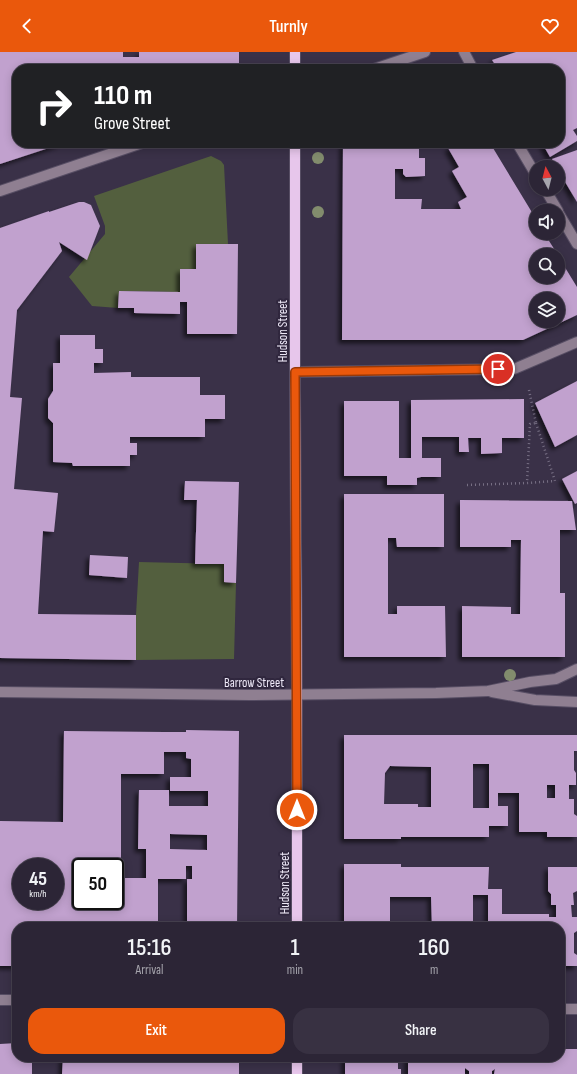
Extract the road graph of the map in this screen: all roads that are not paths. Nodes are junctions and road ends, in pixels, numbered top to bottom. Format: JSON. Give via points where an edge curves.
{"nodes":[{"id":1,"x":295,"y":52,"type":"edge"},
{"id":2,"x":425,"y":52,"type":"edge"},
{"id":3,"x":464,"y":52,"type":"edge"},
{"id":4,"x":295,"y":64,"type":"edge"},
{"id":5,"x":389,"y":64,"type":"edge"},
{"id":6,"x":470,"y":64,"type":"edge"},
{"id":7,"x":127,"y":148,"type":"edge"},
{"id":8,"x":295,"y":148,"type":"edge"},
{"id":9,"x":520,"y":148,"type":"edge"},
{"id":10,"x":529,"y":163,"type":"edge"},
{"id":11,"x":0,"y":191,"type":"edge"},
{"id":12,"x":565,"y":223,"type":"edge"},
{"id":13,"x":577,"y":244,"type":"edge"},
{"id":14,"x":577,"y":342,"type":"edge"},
{"id":15,"x":295,"y":372,"type":"junction"},
{"id":16,"x":577,"y":669,"type":"edge"},
{"id":17,"x":488,"y":691,"type":"junction"},
{"id":18,"x":0,"y":692,"type":"edge"},
{"id":19,"x":297,"y":695,"type":"junction"},
{"id":20,"x":577,"y":702,"type":"edge"},
{"id":21,"x":297,"y":922,"type":"edge"},
{"id":22,"x":0,"y":1000,"type":"edge"},
{"id":23,"x":12,"y":1000,"type":"edge"},
{"id":24,"x":565,"y":1009,"type":"edge"},
{"id":25,"x":577,"y":1009,"type":"edge"},
{"id":26,"x":297,"y":1062,"type":"edge"},
{"id":27,"x":297,"y":1074,"type":"edge"}],
"edges":[{"from":1,"to":4,"type":"main road"},
{"from":2,"to":5,"type":"street"},
{"from":3,"to":6,"type":"street"},
{"from":7,"to":11,"type":"street"},
{"from":8,"to":15,"type":"main road","name":"Hudson Street"},
{"from":9,"to":10,"type":"street"},
{"from":12,"to":13,"type":"street"},
{"from":14,"to":15,"type":"street","via":[[514,369]]},
{"from":15,"to":19,"type":"main road","name":"Hudson Street"},
{"from":16,"to":17,"type":"street","name":"Barrow Street","via":[[556,679]]},
{"from":17,"to":19,"type":"street","name":"Barrow Street"},
{"from":17,"to":20,"type":"street","via":[[535,700]]},
{"from":18,"to":19,"type":"street","name":"Barrow Street"},
{"from":19,"to":21,"type":"main road","name":"Hudson Street"},
{"from":22,"to":23,"type":"street"},
{"from":24,"to":25,"type":"street"},
{"from":26,"to":27,"type":"main road"}]}
